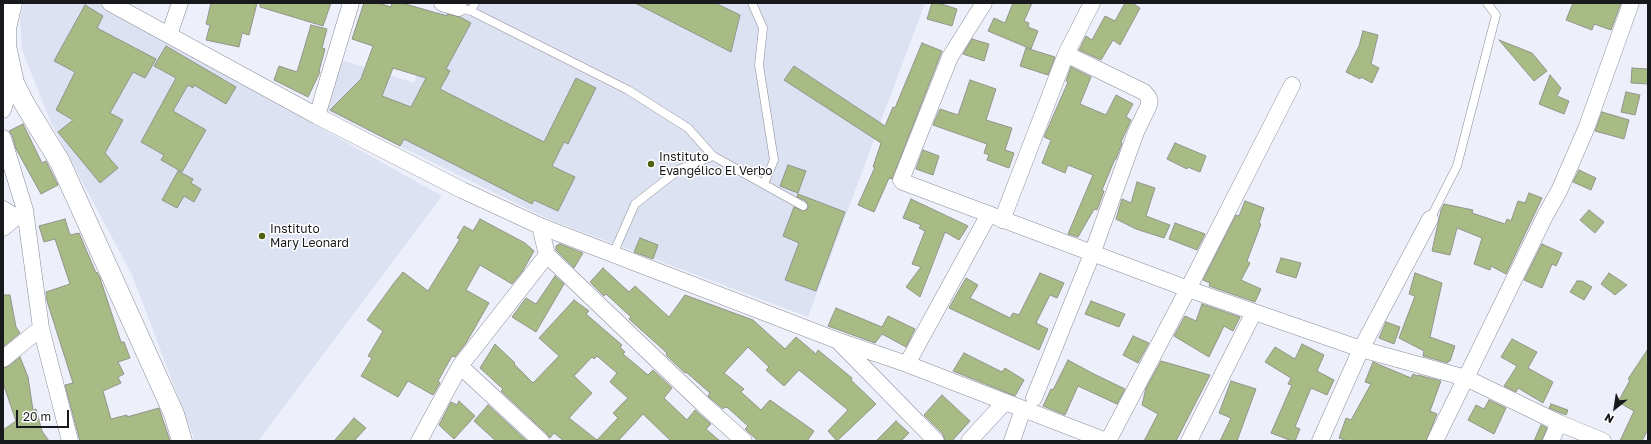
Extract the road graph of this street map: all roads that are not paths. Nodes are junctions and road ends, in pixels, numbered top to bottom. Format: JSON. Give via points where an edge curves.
{"nodes":[{"id":1,"x":12,"y":3,"type":"edge"},
{"id":2,"x":110,"y":3,"type":"edge"},
{"id":3,"x":180,"y":3,"type":"edge"},
{"id":4,"x":351,"y":3,"type":"edge"},
{"id":5,"x":442,"y":3,"type":"edge"},
{"id":6,"x":475,"y":3,"type":"edge"},
{"id":7,"x":752,"y":3,"type":"edge"},
{"id":8,"x":984,"y":3,"type":"edge"},
{"id":9,"x":1092,"y":3,"type":"edge"},
{"id":10,"x":1487,"y":3,"type":"edge"},
{"id":11,"x":1631,"y":3,"type":"edge"},
{"id":12,"x":465,"y":9,"type":"junction"},
{"id":13,"x":4,"y":27,"type":"edge"},
{"id":14,"x":169,"y":35,"type":"junction"},
{"id":15,"x":1066,"y":54,"type":"junction"},
{"id":16,"x":14,"y":83,"type":"junction"},
{"id":17,"x":1292,"y":85,"type":"dead end"},
{"id":18,"x":3,"y":110,"type":"edge"},
{"id":19,"x":317,"y":116,"type":"junction"},
{"id":20,"x":3,"y":138,"type":"edge"},
{"id":21,"x":713,"y":156,"type":"junction"},
{"id":22,"x":764,"y":184,"type":"junction"},
{"id":23,"x":803,"y":206,"type":"dead end"},
{"id":24,"x":15,"y":212,"type":"edge"},
{"id":25,"x":996,"y":217,"type":"junction"},
{"id":26,"x":1430,"y":219,"type":"joint"},
{"id":27,"x":540,"y":226,"type":"junction"},
{"id":28,"x":3,"y":228,"type":"edge"},
{"id":29,"x":613,"y":254,"type":"junction"},
{"id":30,"x":1092,"y":254,"type":"junction"},
{"id":31,"x":546,"y":255,"type":"junction"},
{"id":32,"x":1188,"y":289,"type":"junction"},
{"id":33,"x":1254,"y":312,"type":"junction"},
{"id":34,"x":41,"y":328,"type":"junction"},
{"id":35,"x":836,"y":340,"type":"junction"},
{"id":36,"x":1361,"y":349,"type":"junction"},
{"id":37,"x":3,"y":359,"type":"edge"},
{"id":38,"x":906,"y":364,"type":"junction"},
{"id":39,"x":460,"y":366,"type":"junction"},
{"id":40,"x":1466,"y":378,"type":"junction"},
{"id":41,"x":1005,"y":402,"type":"junction"},
{"id":42,"x":1028,"y":403,"type":"junction"},
{"id":43,"x":1559,"y":423,"type":"junction"},
{"id":44,"x":65,"y":439,"type":"edge"},
{"id":45,"x":182,"y":441,"type":"edge"},
{"id":46,"x":419,"y":441,"type":"edge"},
{"id":47,"x":541,"y":441,"type":"edge"},
{"id":48,"x":744,"y":441,"type":"edge"},
{"id":49,"x":936,"y":441,"type":"edge"},
{"id":50,"x":969,"y":441,"type":"edge"},
{"id":51,"x":1012,"y":441,"type":"edge"},
{"id":52,"x":1107,"y":441,"type":"edge"},
{"id":53,"x":1189,"y":441,"type":"edge"},
{"id":54,"x":1320,"y":441,"type":"edge"},
{"id":55,"x":1434,"y":441,"type":"edge"},
{"id":56,"x":1551,"y":441,"type":"edge"},
{"id":57,"x":1603,"y":441,"type":"edge"}],
"edges":[{"from":1,"to":13,"type":"street"},
{"from":2,"to":14,"type":"street"},
{"from":3,"to":14,"type":"street"},
{"from":4,"to":19,"type":"street"},
{"from":5,"to":12,"type":"street"},
{"from":6,"to":12,"type":"lane"},
{"from":7,"to":22,"type":"lane","via":[[762,28],[759,65],[774,160]]},
{"from":8,"to":25,"type":"street","via":[[950,57],[901,180]]},
{"from":9,"to":15,"type":"street"},
{"from":10,"to":26,"type":"lane","via":[[1496,15],[1459,159]]},
{"from":11,"to":40,"type":"street","via":[[1586,129],[1559,191]]},
{"from":12,"to":21,"type":"lane","via":[[628,90],[688,128]]},
{"from":13,"to":16,"type":"street"},
{"from":14,"to":19,"type":"street"},
{"from":15,"to":25,"type":"street"},
{"from":15,"to":30,"type":"street","via":[[1135,87],[1149,98],[1149,105],[1136,132]]},
{"from":16,"to":18,"type":"street"},
{"from":16,"to":45,"type":"street","via":[[60,162],[174,414]]},
{"from":17,"to":32,"type":"street"},
{"from":19,"to":27,"type":"street","via":[[462,190]]},
{"from":20,"to":24,"type":"street"},
{"from":21,"to":22,"type":"lane"},
{"from":21,"to":29,"type":"lane","via":[[680,169],[635,204]]},
{"from":22,"to":23,"type":"lane"},
{"from":24,"to":28,"type":"street"},
{"from":24,"to":34,"type":"street"},
{"from":25,"to":30,"type":"street"},
{"from":25,"to":38,"type":"street"},
{"from":26,"to":36,"type":"street"},
{"from":27,"to":29,"type":"street"},
{"from":27,"to":31,"type":"street"},
{"from":29,"to":35,"type":"street"},
{"from":30,"to":32,"type":"street"},
{"from":30,"to":42,"type":"street"},
{"from":31,"to":39,"type":"street"},
{"from":31,"to":48,"type":"street"},
{"from":32,"to":33,"type":"street"},
{"from":32,"to":52,"type":"street"},
{"from":33,"to":36,"type":"street"},
{"from":33,"to":53,"type":"street"},
{"from":34,"to":37,"type":"street"},
{"from":34,"to":44,"type":"street"},
{"from":35,"to":38,"type":"street"},
{"from":35,"to":49,"type":"street"},
{"from":36,"to":40,"type":"street"},
{"from":36,"to":54,"type":"street"},
{"from":38,"to":41,"type":"street"},
{"from":39,"to":46,"type":"street"},
{"from":39,"to":47,"type":"street"},
{"from":40,"to":43,"type":"street"},
{"from":40,"to":55,"type":"street"},
{"from":41,"to":42,"type":"street"},
{"from":41,"to":50,"type":"street"},
{"from":42,"to":51,"type":"street"},
{"from":42,"to":52,"type":"street"},
{"from":43,"to":56,"type":"street"},
{"from":43,"to":57,"type":"street"}]}
